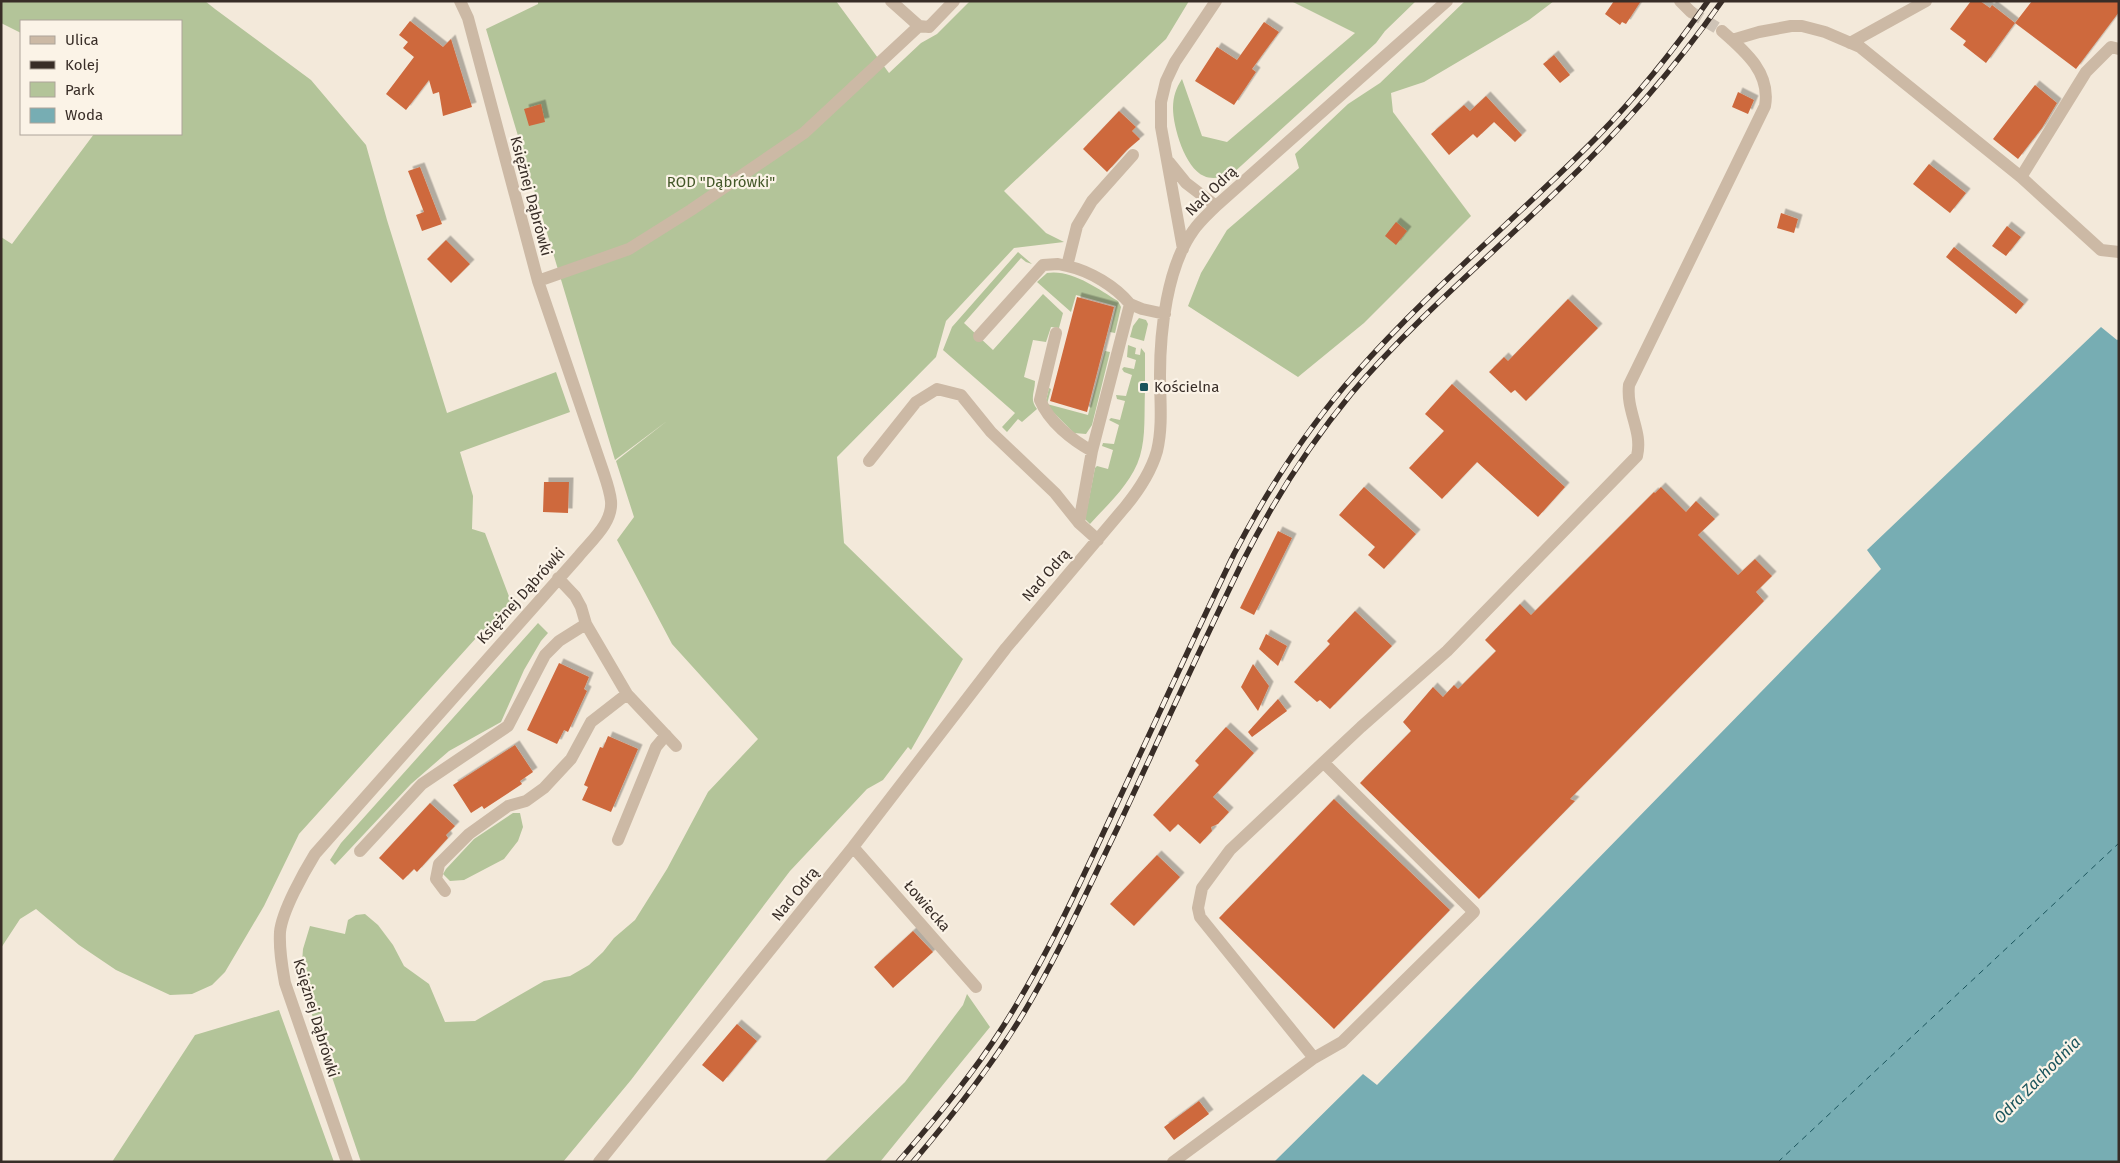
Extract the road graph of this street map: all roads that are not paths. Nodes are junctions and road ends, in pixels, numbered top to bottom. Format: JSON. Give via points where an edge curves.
{"nodes":[{"id":1,"x":460,"y":1,"type":"edge"},
{"id":2,"x":892,"y":1,"type":"edge"},
{"id":3,"x":954,"y":1,"type":"edge"},
{"id":4,"x":1216,"y":1,"type":"edge"},
{"id":5,"x":1447,"y":1,"type":"edge"},
{"id":6,"x":1680,"y":1,"type":"edge"},
{"id":7,"x":1926,"y":1,"type":"edge"},
{"id":8,"x":1691,"y":12,"type":"tunnel mouth"},
{"id":9,"x":924,"y":27,"type":"junction"},
{"id":10,"x":1722,"y":32,"type":"tunnel mouth"},
{"id":11,"x":1732,"y":40,"type":"junction"},
{"id":12,"x":1850,"y":42,"type":"junction"},
{"id":13,"x":2119,"y":49,"type":"edge"},
{"id":14,"x":1166,"y":154,"type":"junction"},
{"id":15,"x":1133,"y":155,"type":"dead end"},
{"id":16,"x":2021,"y":177,"type":"junction"},
{"id":17,"x":1216,"y":206,"type":"junction"},
{"id":18,"x":1183,"y":249,"type":"junction"},
{"id":19,"x":2119,"y":252,"type":"edge"},
{"id":20,"x":1067,"y":266,"type":"junction"},
{"id":21,"x":538,"y":281,"type":"junction"},
{"id":22,"x":1130,"y":304,"type":"junction"},
{"id":23,"x":1165,"y":314,"type":"junction"},
{"id":24,"x":1056,"y":333,"type":"dead end"},
{"id":25,"x":979,"y":336,"type":"dead end"},
{"id":26,"x":1092,"y":451,"type":"junction"},
{"id":27,"x":869,"y":461,"type":"dead end"},
{"id":28,"x":1079,"y":523,"type":"junction"},
{"id":29,"x":1098,"y":540,"type":"junction"},
{"id":30,"x":558,"y":578,"type":"junction"},
{"id":31,"x":586,"y":624,"type":"junction"},
{"id":32,"x":627,"y":694,"type":"junction"},
{"id":33,"x":666,"y":735,"type":"junction"},
{"id":34,"x":676,"y":746,"type":"dead end"},
{"id":35,"x":1324,"y":763,"type":"junction"},
{"id":36,"x":618,"y":840,"type":"dead end"},
{"id":37,"x":853,"y":847,"type":"junction"},
{"id":38,"x":360,"y":850,"type":"dead end"},
{"id":39,"x":445,"y":891,"type":"dead end"},
{"id":40,"x":976,"y":987,"type":"dead end"},
{"id":41,"x":1314,"y":1058,"type":"junction"},
{"id":42,"x":347,"y":1162,"type":"edge"},
{"id":43,"x":598,"y":1162,"type":"edge"},
{"id":44,"x":1173,"y":1162,"type":"edge"}],
"edges":[{"from":1,"to":21,"type":"street","name":"Księżnej Dąbrówki","via":[[468,18]]},
{"from":2,"to":9,"type":"street"},
{"from":3,"to":9,"type":"street"},
{"from":4,"to":14,"type":"street","via":[[1178,56],[1166,81],[1160,116]]},
{"from":5,"to":17,"type":"street","name":"Nad Odrą"},
{"from":6,"to":8,"type":"street"},
{"from":7,"to":12,"type":"street"},
{"from":9,"to":21,"type":"street","via":[[804,134],[691,210],[629,249]]},
{"from":10,"to":11,"type":"street"},
{"from":11,"to":12,"type":"street","via":[[1791,26],[1813,28]]},
{"from":11,"to":35,"type":"street","via":[[1754,62],[1764,79],[1766,98],[1763,114],[1630,386],[1629,406],[1640,445],[1637,456],[1447,651]]},
{"from":12,"to":16,"type":"street"},
{"from":13,"to":16,"type":"street","via":[[2111,47],[2086,72]]},
{"from":14,"to":17,"type":"street","via":[[1182,178]]},
{"from":14,"to":18,"type":"street"},
{"from":15,"to":20,"type":"street","via":[[1092,201],[1077,226]]},
{"from":16,"to":19,"type":"street","via":[[2101,250]]},
{"from":17,"to":18,"type":"street","name":"Nad Odrą","via":[[1192,232]]},
{"from":18,"to":23,"type":"street","name":"Nad Odrą"},
{"from":20,"to":22,"type":"street","via":[[1083,271],[1121,294]]},
{"from":20,"to":25,"type":"street","via":[[1043,265]]},
{"from":21,"to":30,"type":"street","name":"Księżnej Dąbrówki","via":[[611,501],[604,525]]},
{"from":22,"to":23,"type":"street"},
{"from":22,"to":26,"type":"street"},
{"from":23,"to":29,"type":"street","name":"Nad Odrą","via":[[1160,356],[1160,435],[1155,456],[1137,492]]},
{"from":24,"to":26,"type":"street","via":[[1040,400],[1043,408],[1074,441]]},
{"from":26,"to":28,"type":"street"},
{"from":27,"to":28,"type":"street","via":[[916,402],[937,389],[961,395],[990,432],[1055,492]]},
{"from":28,"to":29,"type":"street"},
{"from":29,"to":37,"type":"street","name":"Nad Odrą","via":[[1006,648]]},
{"from":30,"to":31,"type":"street","via":[[575,596]]},
{"from":30,"to":42,"type":"street","name":"Księżnej Dąbrówki","via":[[315,854],[300,878],[286,913],[280,930],[280,957],[285,983]]},
{"from":31,"to":32,"type":"street"},
{"from":31,"to":38,"type":"street","via":[[545,654],[508,726],[422,784]]},
{"from":32,"to":33,"type":"street"},
{"from":32,"to":39,"type":"street","via":[[591,722],[571,759],[544,788],[526,801],[508,806],[469,834],[439,864],[436,879]]},
{"from":33,"to":34,"type":"street"},
{"from":33,"to":36,"type":"street","via":[[656,747]]},
{"from":35,"to":41,"type":"street","via":[[1230,850],[1202,888],[1198,908],[1200,917]]},
{"from":35,"to":41,"type":"street","via":[[1474,912],[1342,1042]]},
{"from":37,"to":40,"type":"street","name":"Łowiecka"},
{"from":37,"to":43,"type":"street","name":"Nad Odrą"},
{"from":41,"to":44,"type":"street"}]}
